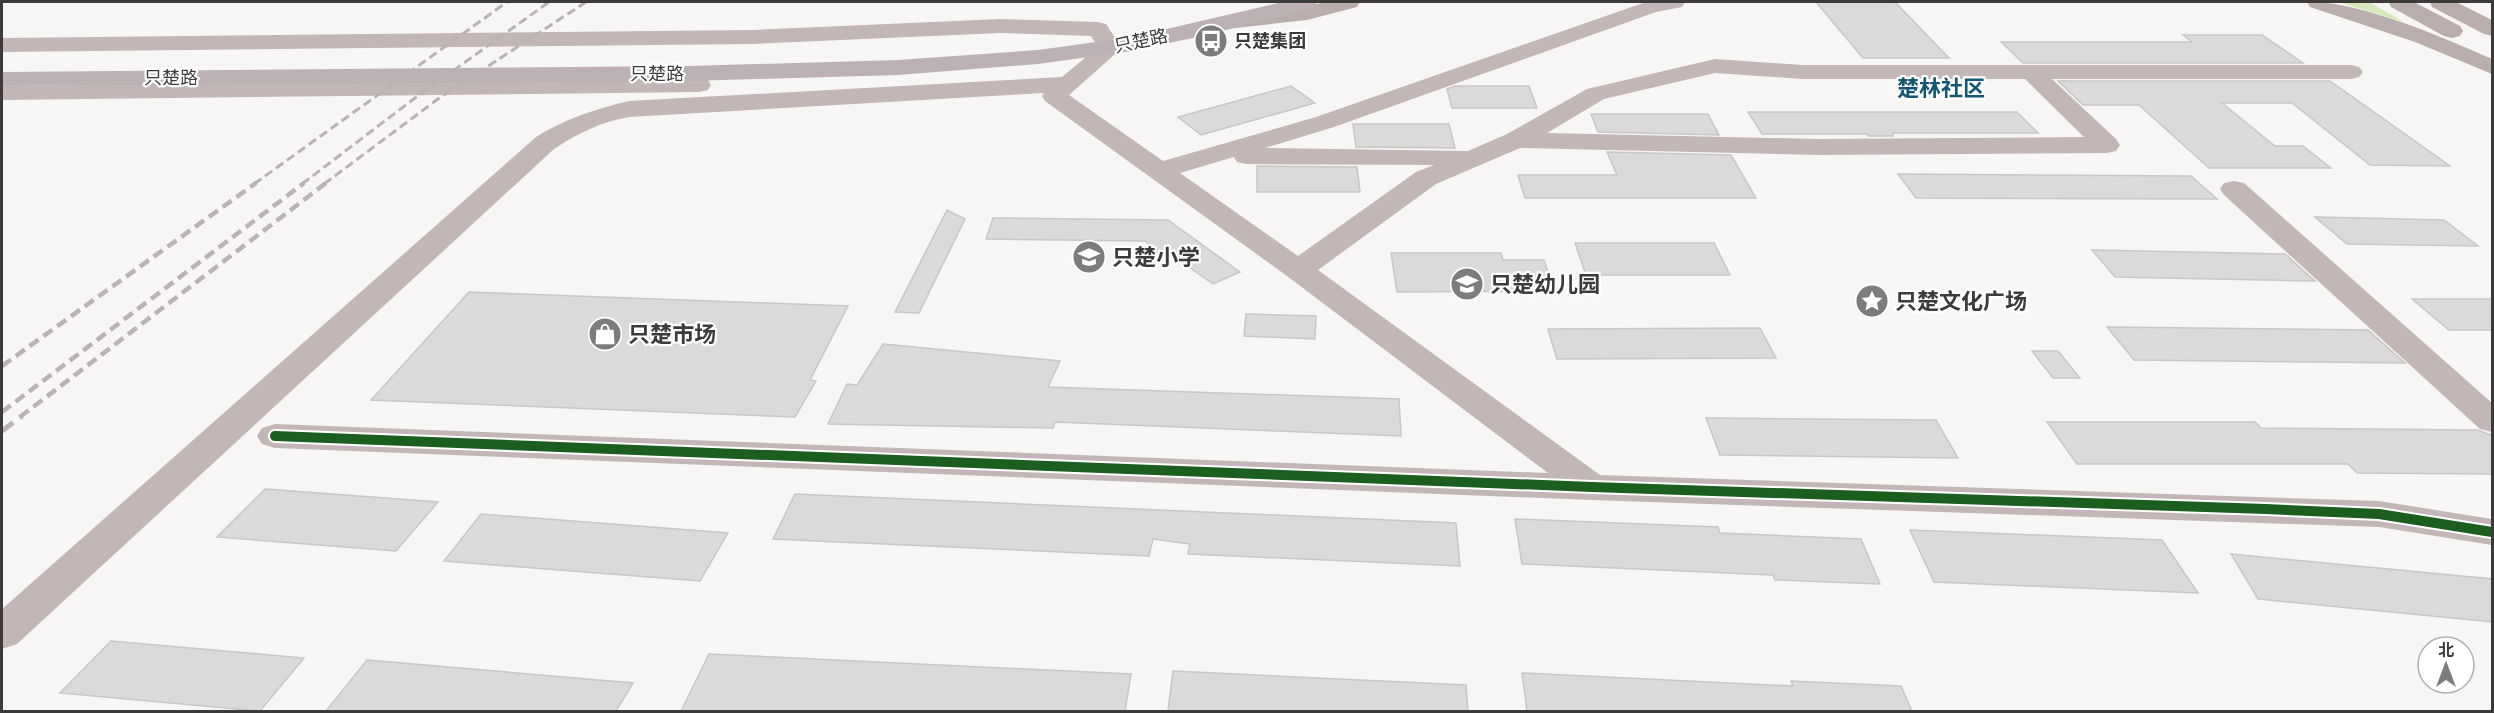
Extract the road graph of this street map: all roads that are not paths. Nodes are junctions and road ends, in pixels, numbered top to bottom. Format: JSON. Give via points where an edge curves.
{"nodes":[{"id":1,"x":1306,"y":2,"type":"edge"},
{"id":2,"x":1349,"y":2,"type":"edge"},
{"id":3,"x":1674,"y":2,"type":"edge"},
{"id":4,"x":2318,"y":2,"type":"edge"},
{"id":5,"x":2334,"y":2,"type":"edge"},
{"id":6,"x":2399,"y":2,"type":"edge"},
{"id":7,"x":2440,"y":2,"type":"edge"},
{"id":8,"x":2466,"y":2,"type":"edge"},
{"id":9,"x":2479,"y":2,"type":"edge"},
{"id":10,"x":2493,"y":9,"type":"edge"},
{"id":11,"x":2493,"y":16,"type":"edge"},
{"id":12,"x":1230,"y":21,"type":"junction"},
{"id":13,"x":2493,"y":29,"type":"edge"},
{"id":14,"x":1109,"y":34,"type":"junction"},
{"id":15,"x":2,"y":45,"type":"edge"},
{"id":16,"x":2493,"y":53,"type":"edge"},
{"id":17,"x":2493,"y":59,"type":"edge"},
{"id":18,"x":2,"y":61,"type":"edge"},
{"id":19,"x":2493,"y":67,"type":"edge"},
{"id":20,"x":2031,"y":72,"type":"junction"},
{"id":21,"x":2351,"y":72,"type":"dead end"},
{"id":22,"x":2,"y":79,"type":"edge"},
{"id":23,"x":1068,"y":84,"type":"junction"},
{"id":24,"x":2,"y":93,"type":"edge"},
{"id":25,"x":1516,"y":140,"type":"junction"},
{"id":26,"x":1214,"y":154,"type":"junction"},
{"id":27,"x":1474,"y":157,"type":"junction"},
{"id":28,"x":1159,"y":171,"type":"junction"},
{"id":29,"x":2235,"y":189,"type":"dead end"},
{"id":30,"x":1299,"y":270,"type":"junction"},
{"id":31,"x":2493,"y":422,"type":"edge"},
{"id":32,"x":276,"y":436,"type":"dead end"},
{"id":33,"x":1592,"y":487,"type":"junction"},
{"id":34,"x":2493,"y":532,"type":"edge"},
{"id":35,"x":2,"y":633,"type":"edge"}],
"edges":[{"from":1,"to":12,"type":"highway","name":"只楚路"},
{"from":2,"to":12,"type":"main road","via":[[1307,13]]},
{"from":3,"to":26,"type":"street","via":[[1628,14],[1325,122]]},
{"from":4,"to":19,"type":"main road","via":[[2423,37]]},
{"from":5,"to":17,"type":"main road","via":[[2400,22]]},
{"from":6,"to":16,"type":"main road"},
{"from":7,"to":13,"type":"main road"},
{"from":8,"to":11,"type":"main road"},
{"from":9,"to":10,"type":"main road"},
{"from":12,"to":14,"type":"highway","name":"只楚路"},
{"from":14,"to":15,"type":"street","via":[[979,26],[752,37]]},
{"from":14,"to":18,"type":"highway","name":"只楚路","via":[[722,55]]},
{"from":14,"to":22,"type":"highway","name":"只楚路","via":[[965,63],[839,70]]},
{"from":14,"to":23,"type":"street"},
{"from":14,"to":24,"type":"street","via":[[1025,68],[865,80]]},
{"from":20,"to":21,"type":"street"},
{"from":20,"to":25,"type":"street","via":[[1802,72],[1715,66],[1596,94]]},
{"from":20,"to":25,"type":"street","via":[[2107,145],[1819,147]]},
{"from":23,"to":28,"type":"street","via":[[1054,96]]},
{"from":23,"to":35,"type":"street","via":[[629,110],[572,125],[545,143]]},
{"from":25,"to":27,"type":"street"},
{"from":26,"to":27,"type":"street"},
{"from":26,"to":28,"type":"street"},
{"from":27,"to":30,"type":"street","via":[[1426,178]]},
{"from":28,"to":30,"type":"street"},
{"from":29,"to":31,"type":"street"},
{"from":30,"to":33,"type":"street"},
{"from":32,"to":33,"type":"street"},
{"from":33,"to":34,"type":"street","via":[[2379,514]]}]}
